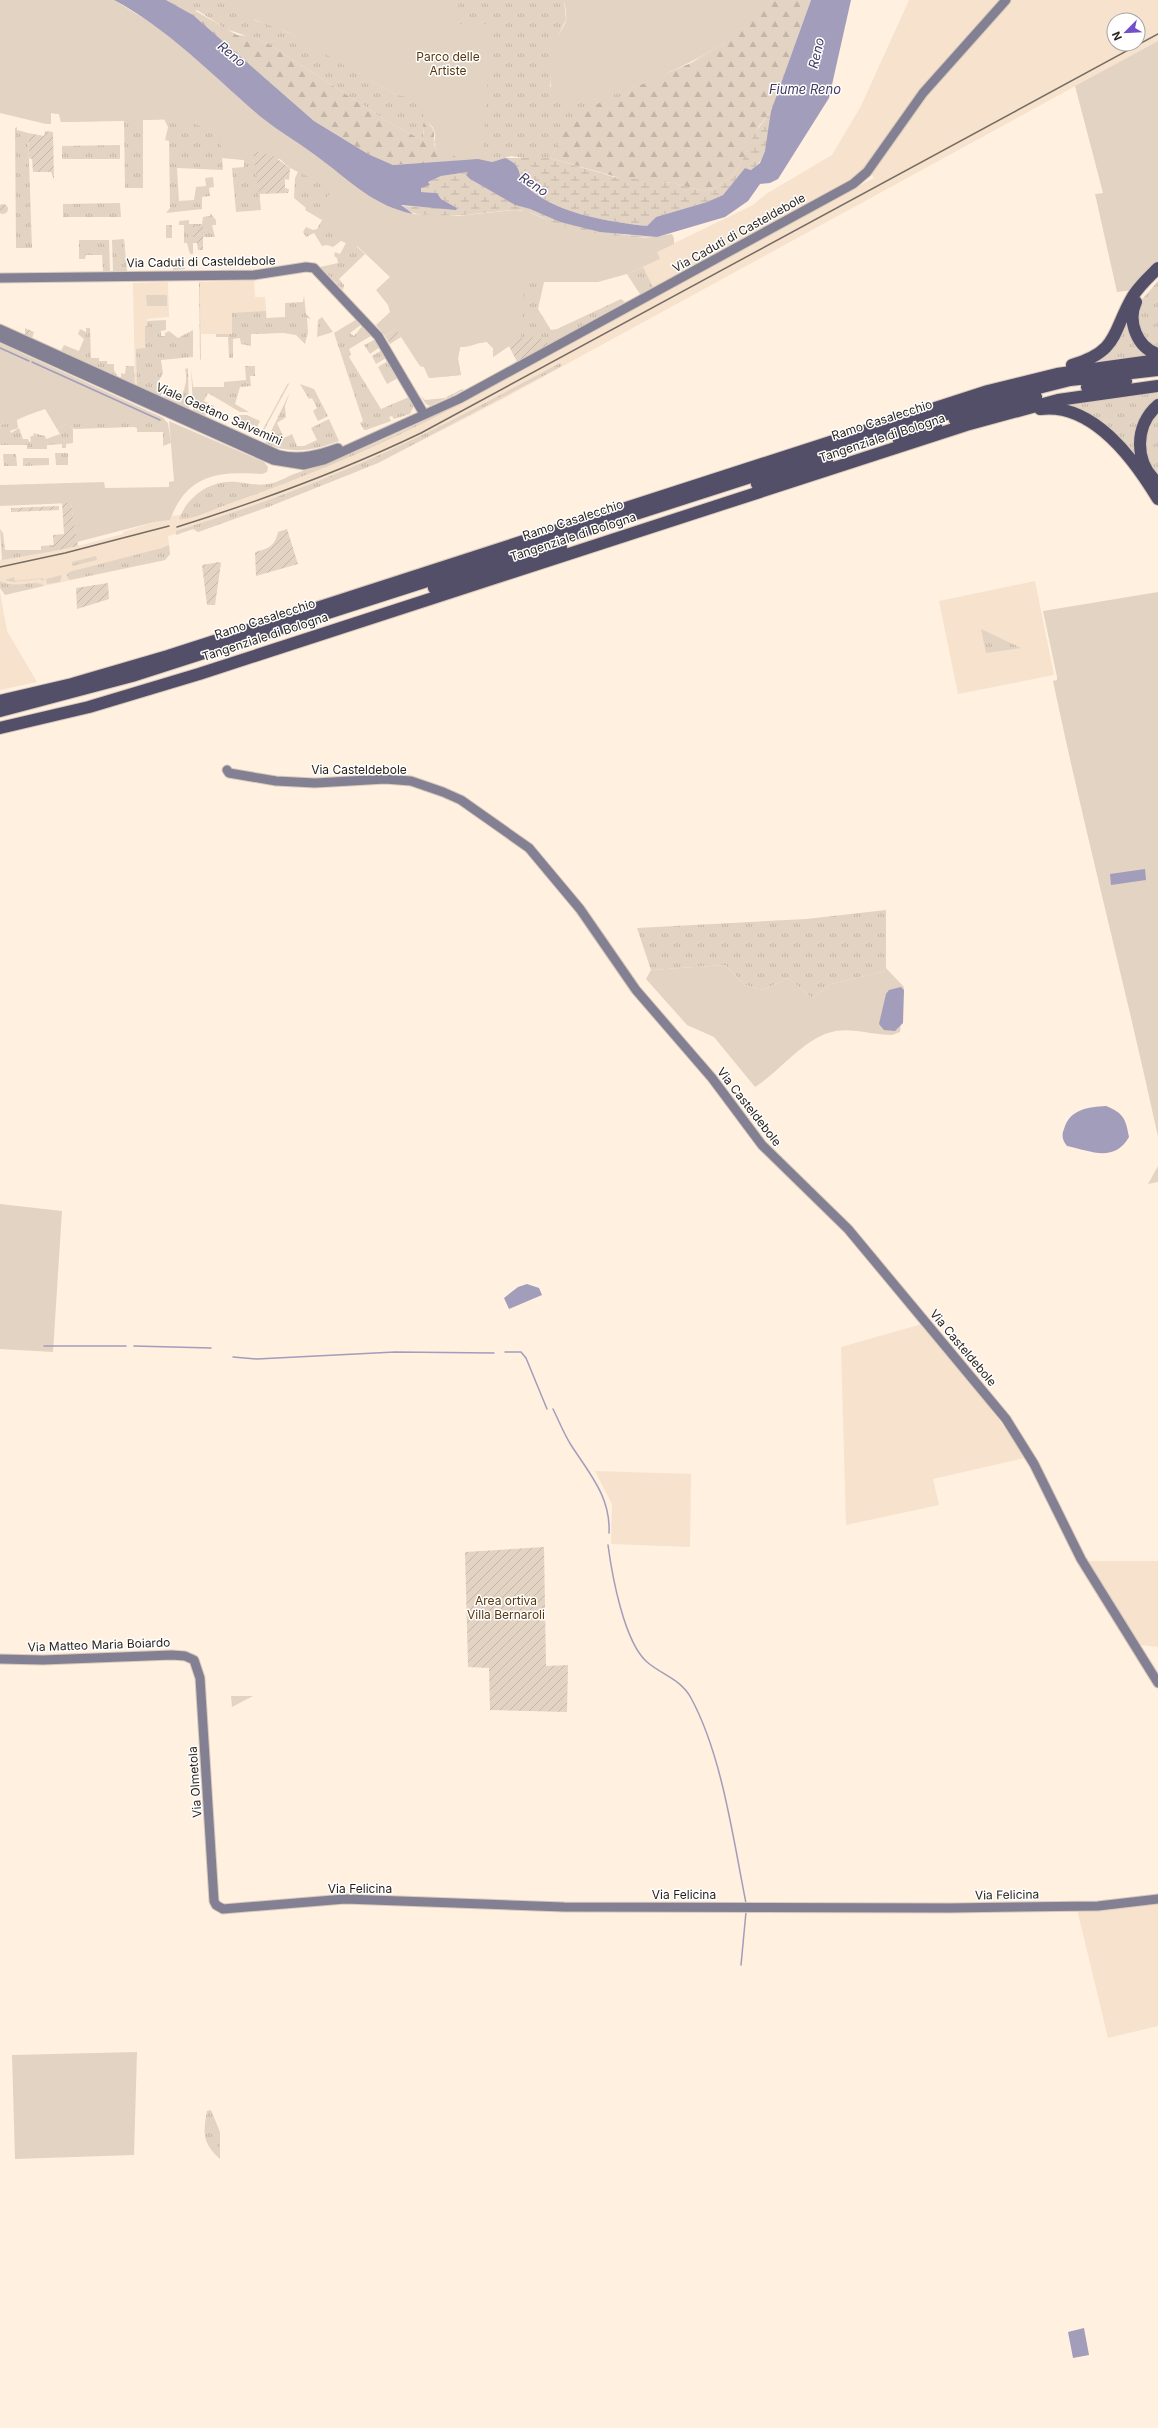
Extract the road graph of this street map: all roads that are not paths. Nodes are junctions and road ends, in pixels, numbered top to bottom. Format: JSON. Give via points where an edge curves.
{"nodes":[{"id":1,"x":1006,"y":0,"type":"edge"},
{"id":2,"x":1158,"y":268,"type":"edge"},
{"id":3,"x":1158,"y":277,"type":"edge"},
{"id":4,"x":0,"y":278,"type":"edge"},
{"id":5,"x":0,"y":329,"type":"edge"},
{"id":6,"x":0,"y":338,"type":"edge"},
{"id":7,"x":1158,"y":354,"type":"edge"},
{"id":8,"x":1158,"y":360,"type":"edge"},
{"id":9,"x":1158,"y":370,"type":"edge"},
{"id":10,"x":1158,"y":378,"type":"edge"},
{"id":11,"x":1018,"y":382,"type":"junction"},
{"id":12,"x":1158,"y":386,"type":"edge"},
{"id":13,"x":1158,"y":405,"type":"edge"},
{"id":14,"x":424,"y":414,"type":"junction"},
{"id":15,"x":195,"y":421,"type":"junction"},
{"id":16,"x":404,"y":423,"type":"joint"},
{"id":17,"x":966,"y":425,"type":"junction"},
{"id":18,"x":1139,"y":471,"type":"junction"},
{"id":19,"x":1158,"y":483,"type":"edge"},
{"id":20,"x":1158,"y":491,"type":"edge"},
{"id":21,"x":1158,"y":499,"type":"edge"},
{"id":22,"x":0,"y":701,"type":"edge"},
{"id":23,"x":0,"y":710,"type":"edge"},
{"id":24,"x":0,"y":719,"type":"edge"},
{"id":25,"x":0,"y":728,"type":"edge"},
{"id":26,"x":227,"y":770,"type":"dead end"},
{"id":27,"x":0,"y":1659,"type":"edge"},
{"id":28,"x":196,"y":1663,"type":"joint"},
{"id":29,"x":1158,"y":1683,"type":"edge"},
{"id":30,"x":1158,"y":1899,"type":"edge"},
{"id":31,"x":214,"y":1901,"type":"joint"}],
"edges":[{"from":1,"to":14,"type":"street","name":"Via Caduti di Casteldebole","via":[[926,89],[870,169],[853,184],[459,399]]},
{"from":2,"to":11,"type":"highway","via":[[1133,296],[1115,336],[1101,352],[1084,361],[1042,372]]},
{"from":3,"to":7,"type":"highway","via":[[1139,297],[1132,316],[1140,340],[1148,349]]},
{"from":4,"to":14,"type":"street","name":"Via Caduti di Casteldebole","via":[[254,275],[314,268],[378,336]]},
{"from":5,"to":15,"type":"street","name":"Viale Gaetano Salvemini"},
{"from":6,"to":15,"type":"street","name":"Viale Gaetano Salvemini"},
{"from":8,"to":11,"type":"highway","name":"Tangenziale di Bologna","via":[[1098,367]]},
{"from":9,"to":23,"type":"highway","name":"Ramo Casalecchio","via":[[1070,380],[990,400],[147,672]]},
{"from":10,"to":24,"type":"highway","name":"Ramo Casalecchio","via":[[1112,382],[1056,392],[992,408],[174,672],[96,696]]},
{"from":11,"to":22,"type":"highway","name":"Tangenziale di Bologna","via":[[168,656],[72,684]]},
{"from":12,"to":17,"type":"highway","name":"Tangenziale di Bologna","via":[[1058,400]]},
{"from":13,"to":19,"type":"highway","via":[[1145,422],[1140,446],[1144,466]]},
{"from":14,"to":16,"type":"street","name":"Via Caduti di Casteldebole"},
{"from":15,"to":16,"type":"street","name":"Viale Gaetano Salvemini","via":[[273,460],[304,465],[330,458]]},
{"from":17,"to":18,"type":"highway","via":[[1047,408],[1067,412],[1091,422],[1111,437]]},
{"from":17,"to":25,"type":"highway","name":"Tangenziale di Bologna","via":[[199,674],[89,707]]},
{"from":18,"to":20,"type":"highway"},
{"from":18,"to":21,"type":"highway"},
{"from":26,"to":29,"type":"street","name":"Via Casteldebole","via":[[229,774],[276,781],[411,781],[461,800],[529,848],[580,909],[636,990],[712,1078],[762,1145],[848,1229],[1006,1419],[1034,1464],[1081,1559]]},
{"from":27,"to":28,"type":"street","name":"Via Matteo Maria Boiardo","via":[[172,1655],[189,1657]]},
{"from":28,"to":31,"type":"street","name":"Via Olmetola","via":[[202,1704]]},
{"from":30,"to":31,"type":"street","name":"Via Felicina","via":[[1098,1906],[950,1908],[564,1907],[344,1899],[232,1910],[219,1908]]}]}
